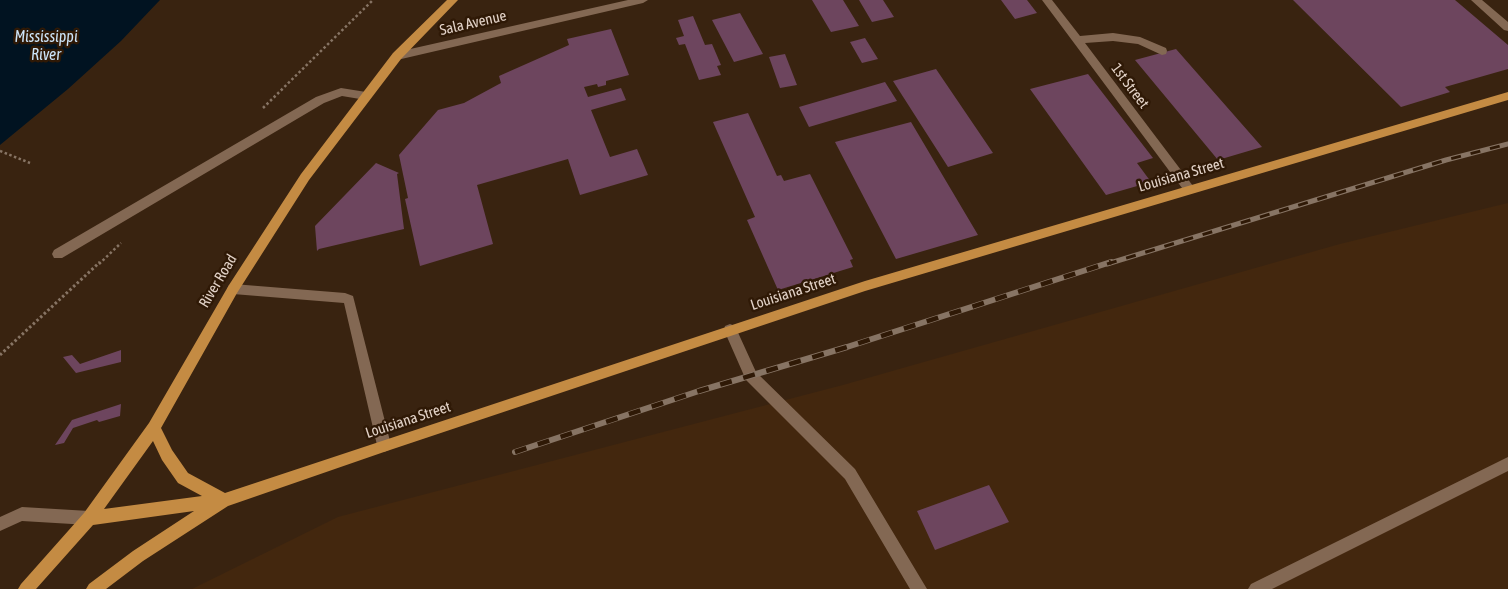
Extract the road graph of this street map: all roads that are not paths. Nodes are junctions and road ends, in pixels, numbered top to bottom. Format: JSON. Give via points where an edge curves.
{"nodes":[{"id":1,"x":453,"y":0,"type":"edge"},
{"id":2,"x":644,"y":0,"type":"edge"},
{"id":3,"x":1047,"y":0,"type":"edge"},
{"id":4,"x":1476,"y":0,"type":"edge"},
{"id":5,"x":1508,"y":28,"type":"edge"},
{"id":6,"x":1077,"y":40,"type":"junction"},
{"id":7,"x":1162,"y":51,"type":"dead end"},
{"id":8,"x":397,"y":56,"type":"junction"},
{"id":9,"x":366,"y":96,"type":"junction"},
{"id":10,"x":1508,"y":96,"type":"edge"},
{"id":11,"x":1189,"y":189,"type":"junction"},
{"id":12,"x":58,"y":254,"type":"dead end"},
{"id":13,"x":233,"y":289,"type":"junction"},
{"id":14,"x":730,"y":330,"type":"junction"},
{"id":15,"x":154,"y":428,"type":"junction"},
{"id":16,"x":384,"y":445,"type":"junction"},
{"id":17,"x":1508,"y":464,"type":"edge"},
{"id":18,"x":224,"y":500,"type":"junction"},
{"id":19,"x":89,"y":518,"type":"junction"},
{"id":20,"x":0,"y":524,"type":"edge"},
{"id":21,"x":26,"y":589,"type":"edge"},
{"id":22,"x":94,"y":589,"type":"edge"},
{"id":23,"x":919,"y":589,"type":"edge"},
{"id":24,"x":1256,"y":589,"type":"edge"}],
"edges":[{"from":1,"to":8,"type":"main road","name":"River Road"},
{"from":2,"to":8,"type":"street","name":"Sala Avenue"},
{"from":3,"to":6,"type":"street","name":"1st Street"},
{"from":4,"to":5,"type":"street"},
{"from":6,"to":7,"type":"street","via":[[1113,37],[1140,41]]},
{"from":6,"to":11,"type":"street","name":"1st Street"},
{"from":8,"to":9,"type":"main road","name":"River Road"},
{"from":9,"to":12,"type":"street","via":[[341,92],[320,100]]},
{"from":9,"to":13,"type":"main road","name":"River Road","via":[[305,177]]},
{"from":10,"to":11,"type":"main road","name":"Louisiana Street"},
{"from":11,"to":14,"type":"main road","name":"Louisiana Street"},
{"from":13,"to":15,"type":"main road","name":"River Road"},
{"from":13,"to":16,"type":"street","via":[[349,300]]},
{"from":14,"to":16,"type":"main road","name":"Louisiana Street"},
{"from":14,"to":23,"type":"street","via":[[751,376],[850,474]]},
{"from":15,"to":18,"type":"main road","via":[[183,478]]},
{"from":15,"to":19,"type":"main road","name":"River Road"},
{"from":16,"to":18,"type":"main road","name":"Louisiana Street"},
{"from":17,"to":24,"type":"street"},
{"from":18,"to":19,"type":"main road","name":"Louisiana Street"},
{"from":18,"to":22,"type":"main road"},
{"from":19,"to":20,"type":"street","via":[[22,514]]},
{"from":19,"to":21,"type":"main road","name":"River Road"}]}
